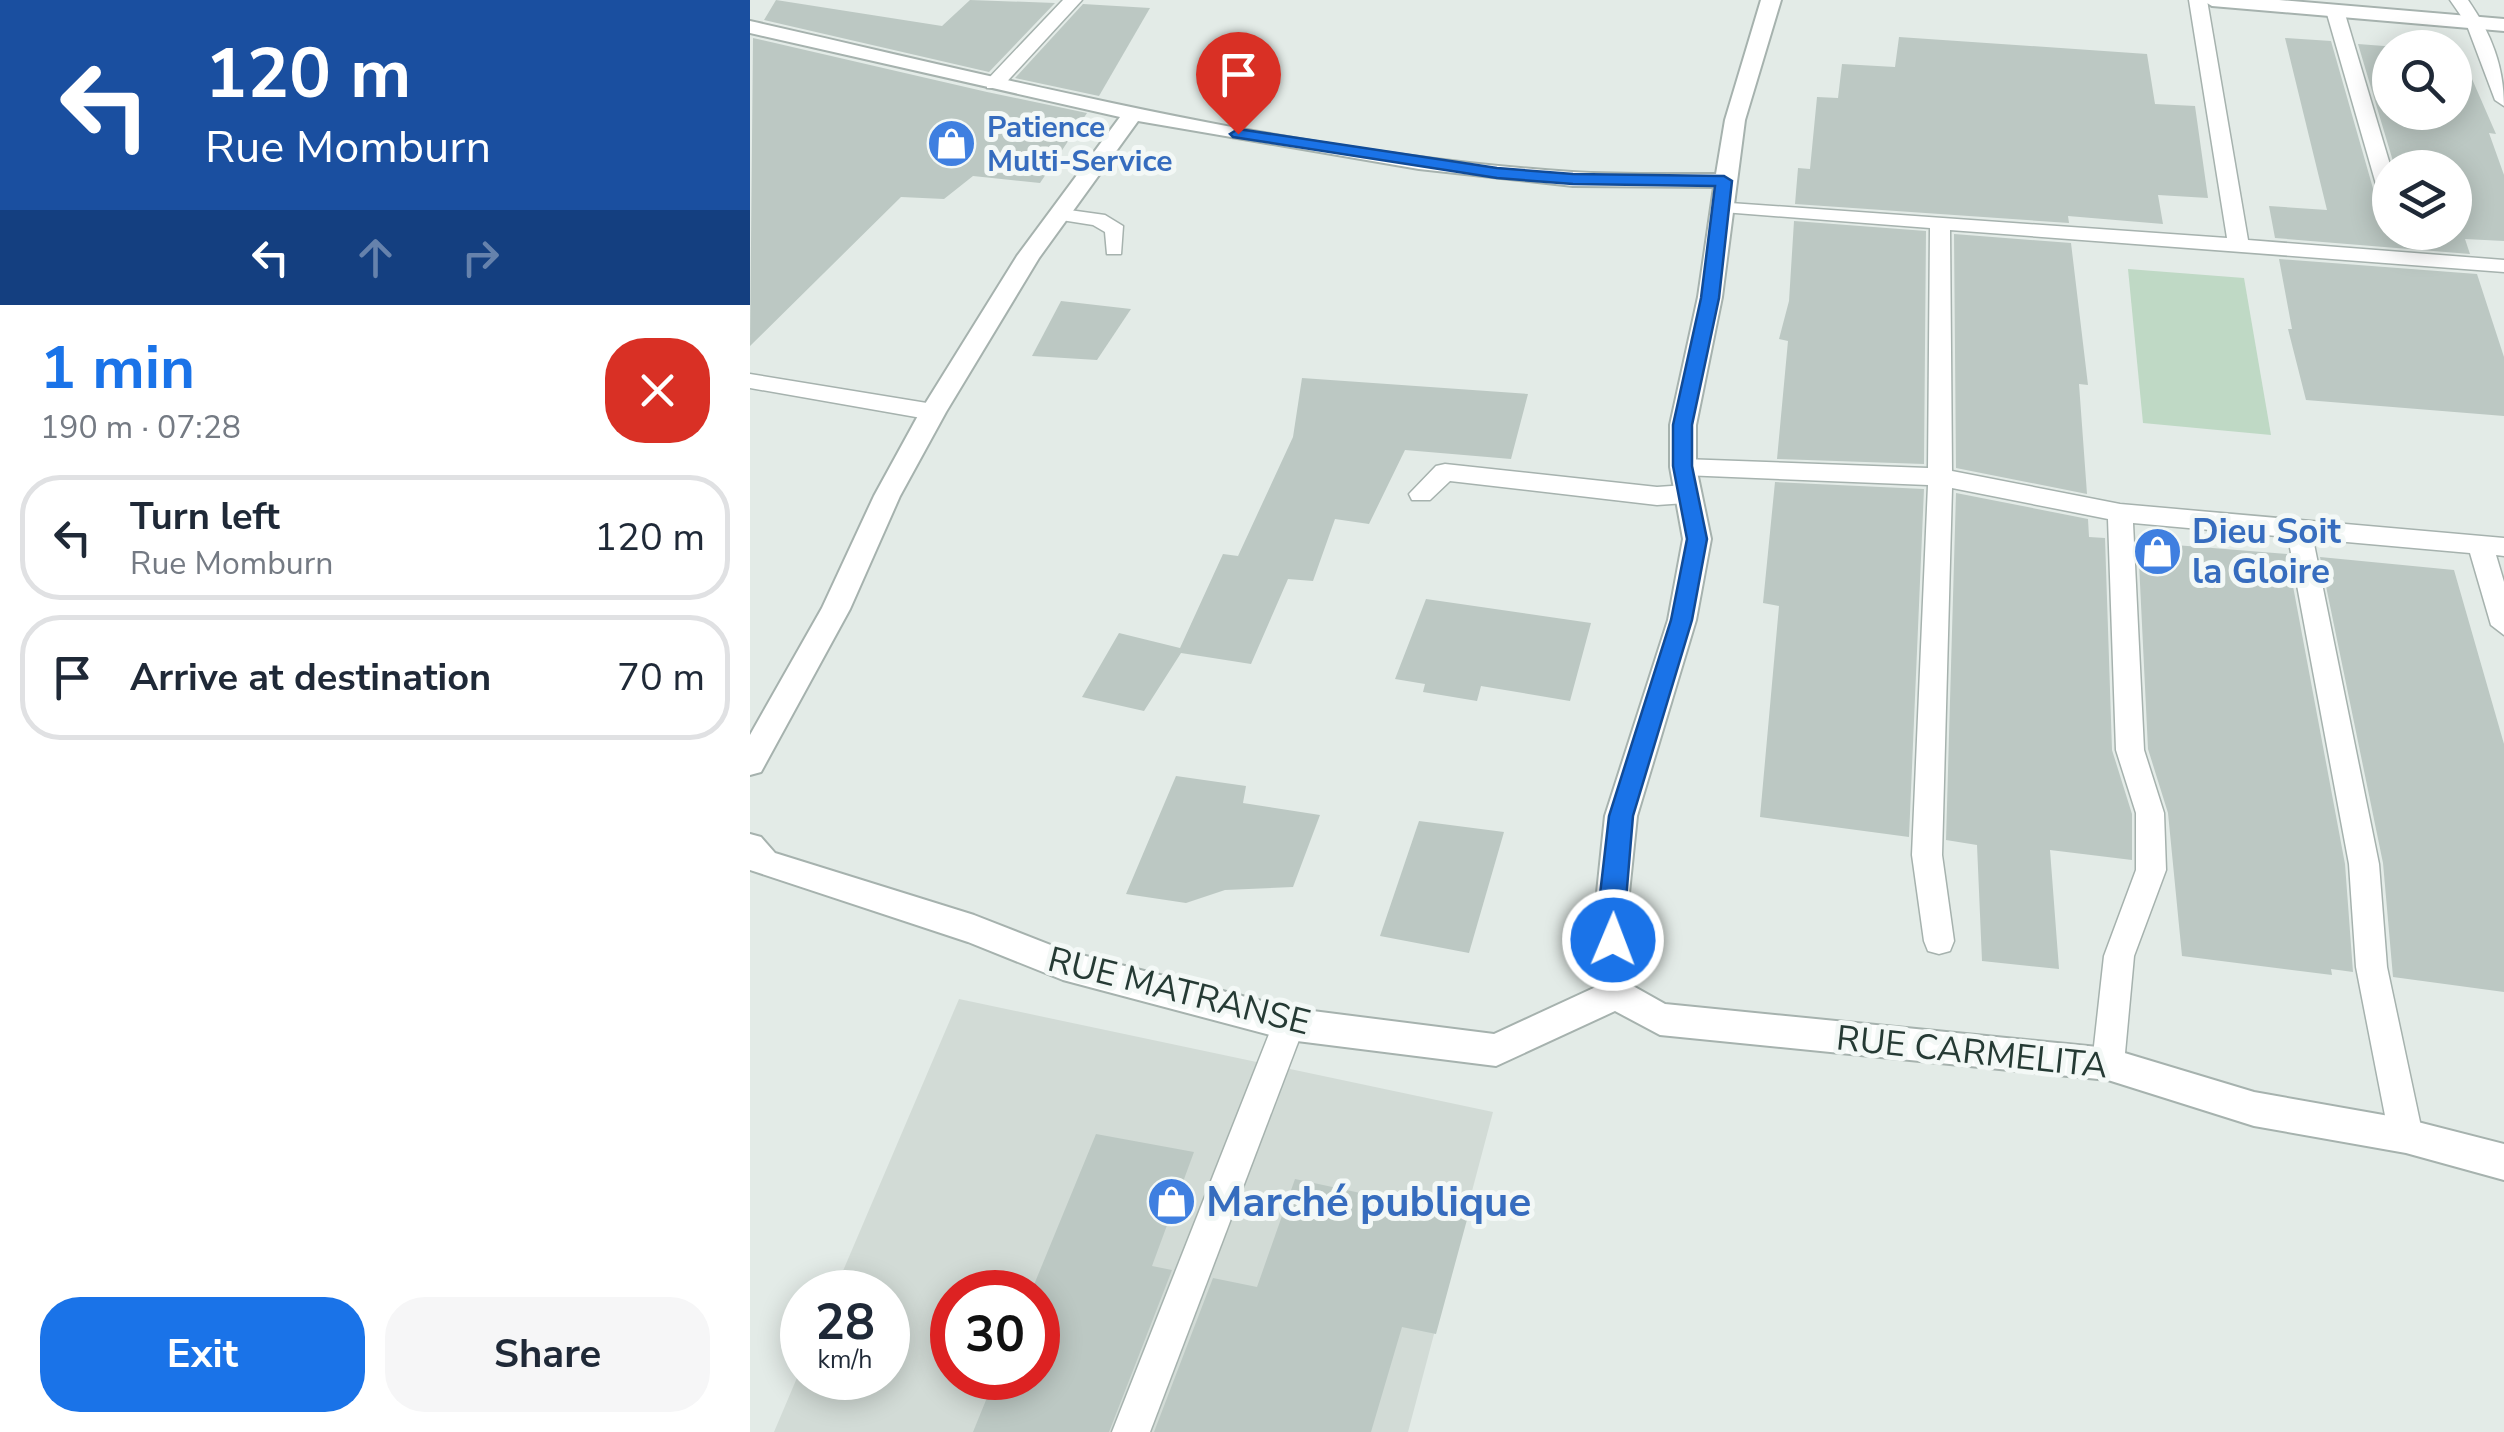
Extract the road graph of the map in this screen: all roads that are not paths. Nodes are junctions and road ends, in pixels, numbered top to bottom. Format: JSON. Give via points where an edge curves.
{"nodes":[{"id":1,"x":1073,"y":0,"type":"edge"},
{"id":2,"x":1771,"y":0,"type":"edge"},
{"id":3,"x":2198,"y":0,"type":"edge"},
{"id":4,"x":2212,"y":0,"type":"edge"},
{"id":5,"x":2459,"y":0,"type":"edge"},
{"id":6,"x":2263,"y":2,"type":"edge"},
{"id":7,"x":2336,"y":14,"type":"junction"},
{"id":8,"x":2476,"y":23,"type":"junction"},
{"id":9,"x":2504,"y":25,"type":"edge"},
{"id":10,"x":750,"y":27,"type":"edge"},
{"id":11,"x":800,"y":41,"type":"junction"},
{"id":12,"x":750,"y":49,"type":"edge"},
{"id":13,"x":2499,"y":69,"type":"edge"},
{"id":14,"x":994,"y":84,"type":"junction"},
{"id":15,"x":2504,"y":100,"type":"edge"},
{"id":16,"x":1133,"y":114,"type":"junction"},
{"id":17,"x":2376,"y":150,"type":"edge"},
{"id":18,"x":1723,"y":193,"type":"junction"},
{"id":19,"x":1062,"y":215,"type":"junction"},
{"id":20,"x":1940,"y":224,"type":"junction"},
{"id":21,"x":2240,"y":249,"type":"junction"},
{"id":22,"x":1114,"y":250,"type":"dead end"},
{"id":23,"x":2405,"y":250,"type":"edge"},
{"id":24,"x":2408,"y":260,"type":"junction"},
{"id":25,"x":2504,"y":266,"type":"edge"},
{"id":26,"x":750,"y":380,"type":"edge"},
{"id":27,"x":933,"y":412,"type":"junction"},
{"id":28,"x":1940,"y":477,"type":"junction"},
{"id":29,"x":1684,"y":480,"type":"junction"},
{"id":30,"x":1421,"y":494,"type":"dead end"},
{"id":31,"x":2120,"y":513,"type":"junction"},
{"id":32,"x":2299,"y":529,"type":"junction"},
{"id":33,"x":2492,"y":545,"type":"edge"},
{"id":34,"x":2504,"y":624,"type":"edge"},
{"id":35,"x":750,"y":763,"type":"edge"},
{"id":36,"x":750,"y":847,"type":"edge"},
{"id":37,"x":1939,"y":941,"type":"dead end"},
{"id":38,"x":1616,"y":994,"type":"junction"},
{"id":39,"x":1289,"y":1024,"type":"junction"},
{"id":40,"x":2108,"y":1064,"type":"junction"},
{"id":41,"x":2406,"y":1136,"type":"junction"},
{"id":42,"x":2504,"y":1162,"type":"edge"},
{"id":43,"x":1131,"y":1432,"type":"edge"}],
"edges":[{"from":1,"to":14,"type":"lane"},
{"from":2,"to":18,"type":"street","via":[[1735,120]]},
{"from":3,"to":21,"type":"lane"},
{"from":4,"to":6,"type":"street"},
{"from":5,"to":8,"type":"lane"},
{"from":6,"to":7,"type":"street"},
{"from":7,"to":8,"type":"street"},
{"from":7,"to":17,"type":"lane"},
{"from":8,"to":9,"type":"street"},
{"from":8,"to":13,"type":"lane"},
{"from":10,"to":11,"type":"street"},
{"from":11,"to":12,"type":"street"},
{"from":11,"to":14,"type":"street"},
{"from":13,"to":15,"type":"lane"},
{"from":14,"to":16,"type":"street"},
{"from":16,"to":18,"type":"street","via":[[1497,173]]},
{"from":16,"to":19,"type":"street"},
{"from":18,"to":20,"type":"lane"},
{"from":18,"to":29,"type":"street","via":[[1710,298],[1683,425]]},
{"from":19,"to":22,"type":"lane","via":[[1098,219],[1116,230]]},
{"from":19,"to":27,"type":"street","via":[[1029,256]]},
{"from":20,"to":21,"type":"lane"},
{"from":20,"to":28,"type":"lane"},
{"from":21,"to":24,"type":"lane"},
{"from":23,"to":24,"type":"lane"},
{"from":24,"to":25,"type":"lane"},
{"from":26,"to":27,"type":"lane"},
{"from":27,"to":35,"type":"street","via":[[836,609]]},
{"from":28,"to":29,"type":"lane"},
{"from":28,"to":31,"type":"lane"},
{"from":28,"to":37,"type":"lane","via":[[1927,856]]},
{"from":29,"to":30,"type":"lane","via":[[1658,496],[1445,472]]},
{"from":29,"to":38,"type":"street","via":[[1697,539],[1682,620],[1621,816],[1611,912]]},
{"from":31,"to":32,"type":"lane"},
{"from":31,"to":40,"type":"lane","via":[[2130,750],[2150,812],[2151,870],[2119,956]]},
{"from":32,"to":33,"type":"lane"},
{"from":32,"to":41,"type":"lane","via":[[2364,864],[2382,1036]]},
{"from":33,"to":34,"type":"lane"},
{"from":36,"to":39,"type":"street","name":"RUE MATRANSE","via":[[764,863],[974,929],[1062,966]]},
{"from":38,"to":39,"type":"street","name":"RUE MATRANSE","via":[[1496,1050]]},
{"from":38,"to":40,"type":"street","name":"RUE CARMELITA","via":[[1660,1019]]},
{"from":39,"to":43,"type":"lane"},
{"from":40,"to":41,"type":"street","name":"RUE CARMELITA","via":[[2254,1109]]},
{"from":41,"to":42,"type":"street","name":"RUE CARMELITA"}]}
